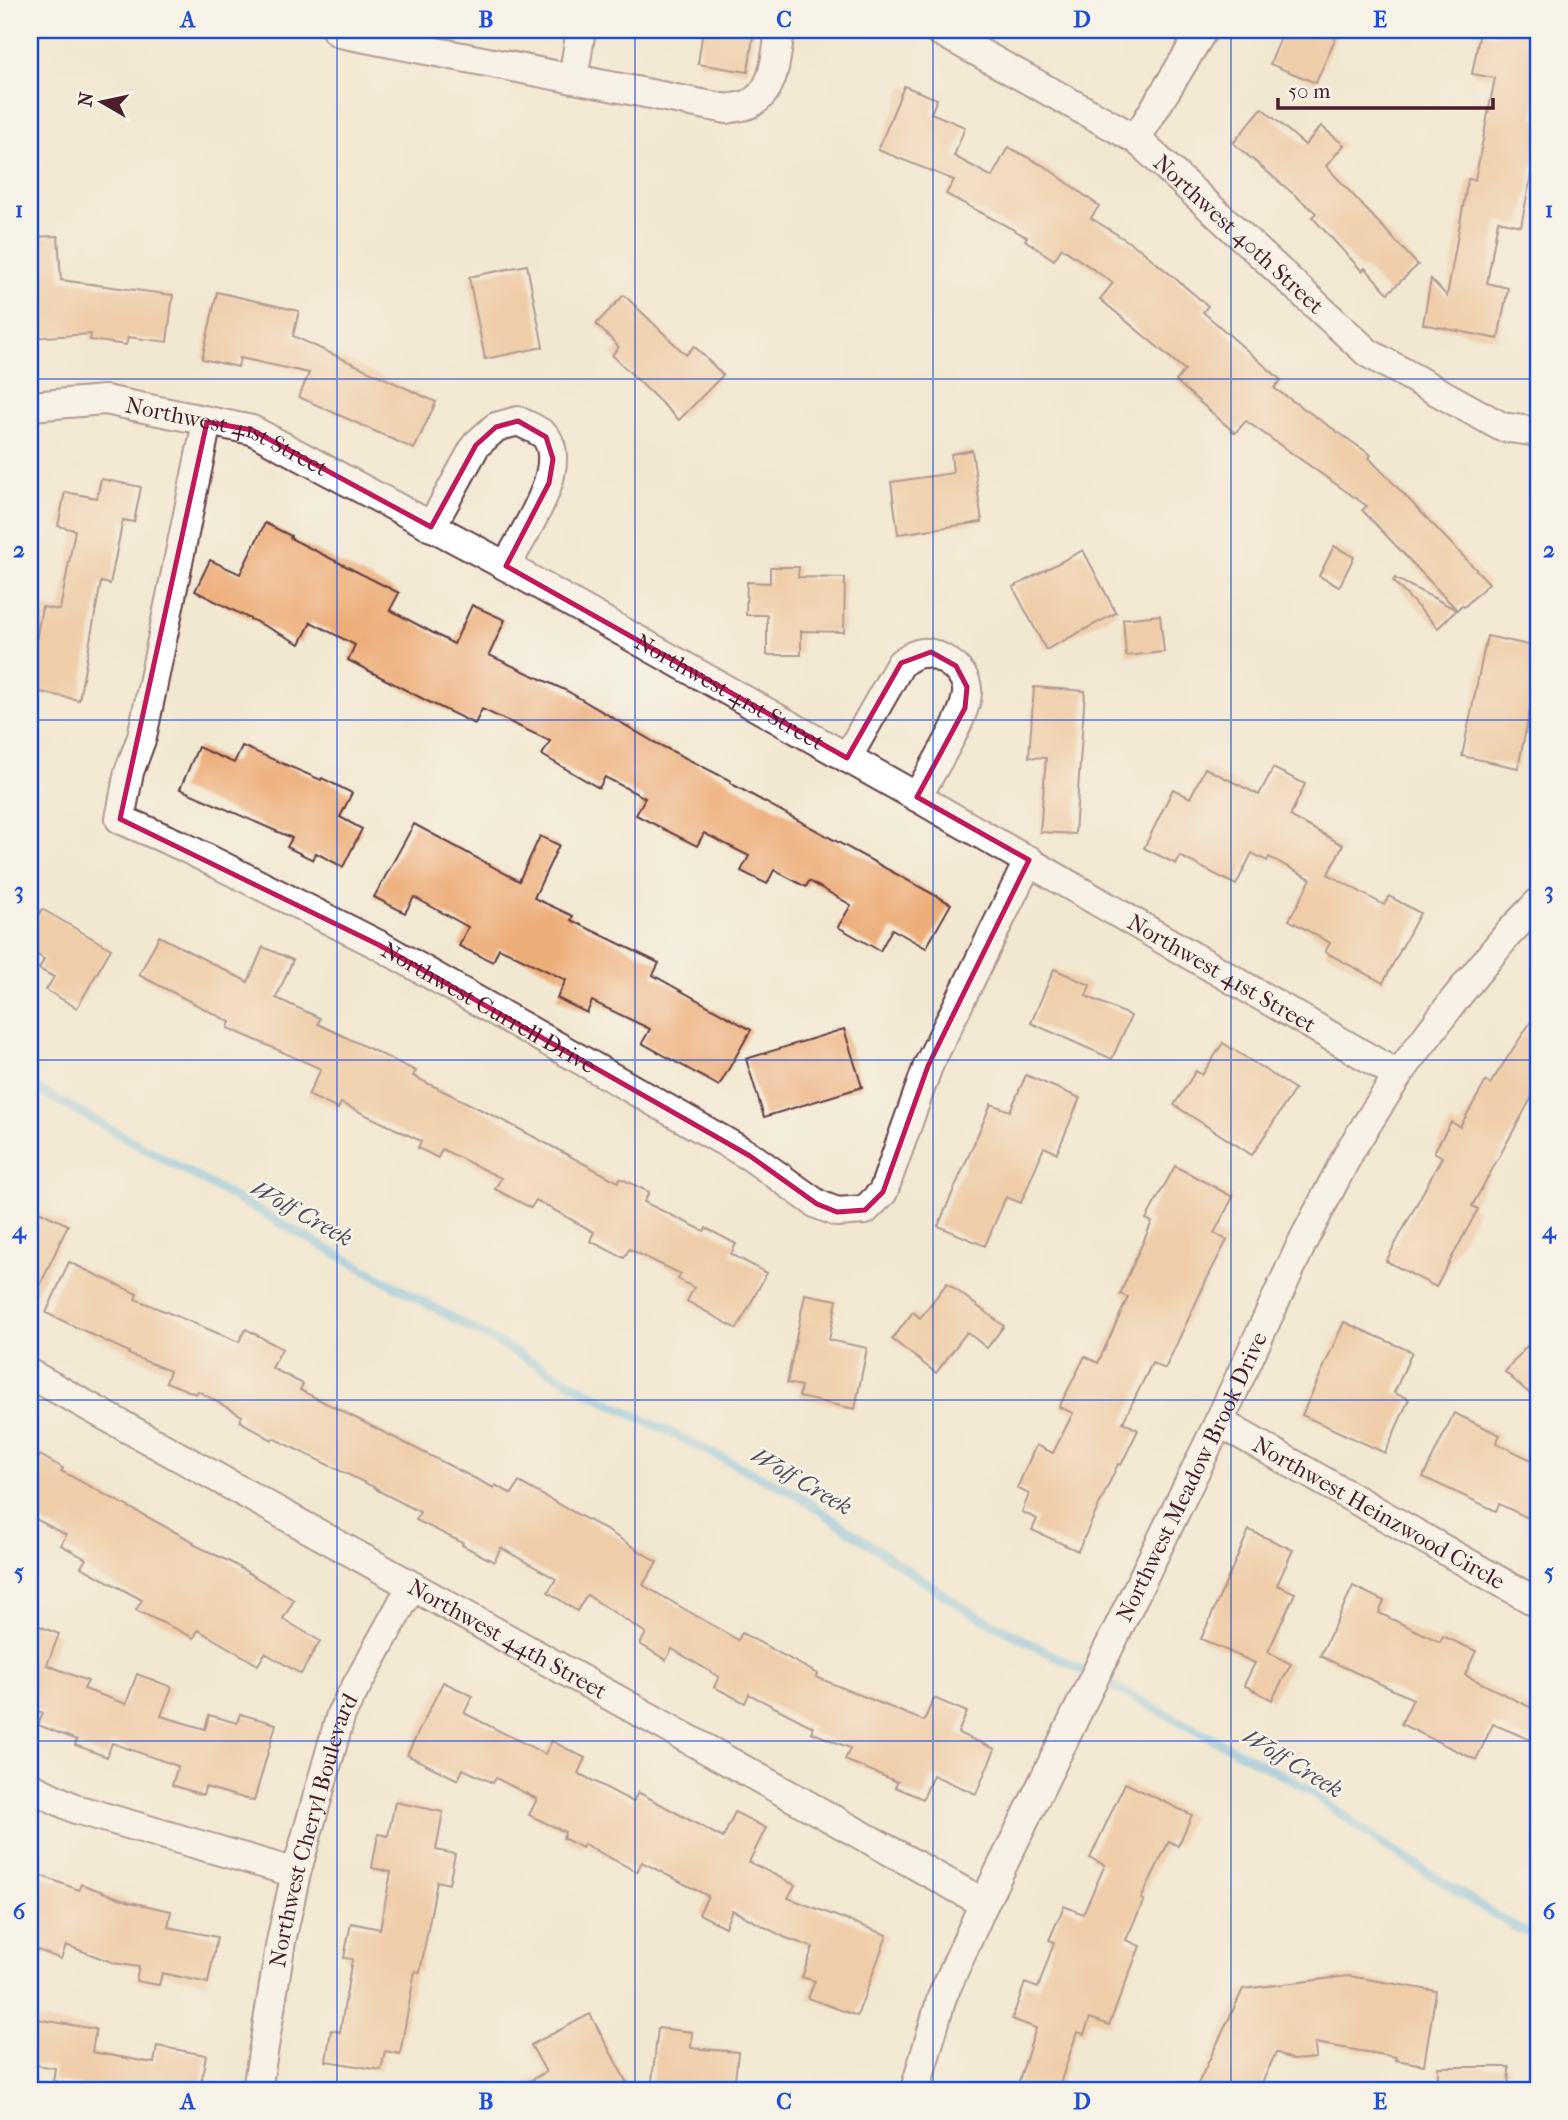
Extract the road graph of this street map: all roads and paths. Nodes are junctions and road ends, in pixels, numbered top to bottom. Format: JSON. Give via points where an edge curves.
{"nodes":[{"id":1,"x":336,"y":30,"type":"edge"},
{"id":2,"x":581,"y":30,"type":"edge"},
{"id":3,"x":780,"y":30,"type":"edge"},
{"id":4,"x":938,"y":30,"type":"edge"},
{"id":5,"x":1203,"y":30,"type":"edge"},
{"id":6,"x":573,"y":79,"type":"junction"},
{"id":7,"x":1136,"y":139,"type":"junction"},
{"id":8,"x":30,"y":406,"type":"edge"},
{"id":9,"x":207,"y":422,"type":"junction"},
{"id":10,"x":1538,"y":432,"type":"edge"},
{"id":11,"x":431,"y":527,"type":"junction"},
{"id":12,"x":506,"y":566,"type":"junction"},
{"id":13,"x":847,"y":758,"type":"junction"},
{"id":14,"x":917,"y":797,"type":"junction"},
{"id":15,"x":1029,"y":860,"type":"junction"},
{"id":16,"x":1538,"y":903,"type":"edge"},
{"id":17,"x":1398,"y":1076,"type":"junction"},
{"id":18,"x":30,"y":1374,"type":"edge"},
{"id":19,"x":1219,"y":1422,"type":"junction"},
{"id":20,"x":411,"y":1587,"type":"junction"},
{"id":21,"x":1538,"y":1603,"type":"edge"},
{"id":22,"x":30,"y":1787,"type":"edge"},
{"id":23,"x":296,"y":1873,"type":"junction"},
{"id":24,"x":984,"y":1903,"type":"junction"},
{"id":25,"x":257,"y":2090,"type":"edge"},
{"id":26,"x":915,"y":2090,"type":"edge"}],
"edges":[{"from":1,"to":6,"type":"street"},
{"from":2,"to":6,"type":"street"},
{"from":3,"to":6,"type":"street","via":[[773,76],[763,94],[750,104],[727,109]]},
{"from":4,"to":7,"type":"street","name":"Northwest 40th Street"},
{"from":5,"to":7,"type":"street"},
{"from":7,"to":10,"type":"street","name":"Northwest 40th Street","via":[[1368,353],[1502,427]]},
{"from":8,"to":9,"type":"street","name":"Northwest 41st Street","via":[[104,400]]},
{"from":9,"to":11,"type":"street","name":"Northwest 41st Street","via":[[252,430]]},
{"from":9,"to":15,"type":"street","name":"Northwest Currell Drive","via":[[142,737],[120,819],[379,944],[750,1156],[817,1204],[837,1212],[865,1210],[883,1192],[928,1066]]},
{"from":11,"to":12,"type":"street","name":"Northwest 41st Street"},
{"from":11,"to":12,"type":"street","via":[[476,445],[496,427],[518,421],[546,437],[553,458],[550,483]]},
{"from":12,"to":13,"type":"street","name":"Northwest 41st Street"},
{"from":13,"to":14,"type":"street","name":"Northwest 41st Street"},
{"from":13,"to":14,"type":"street","via":[[901,663],[912,654],[931,652],[956,666],[967,687],[965,708]]},
{"from":14,"to":15,"type":"street","name":"Northwest 41st Street"},
{"from":15,"to":17,"type":"street","name":"Northwest 41st Street"},
{"from":16,"to":17,"type":"street","name":"Northwest Meadow Brook Drive","via":[[1464,988]]},
{"from":17,"to":19,"type":"street","name":"Northwest Meadow Brook Drive","via":[[1351,1149],[1304,1239]]},
{"from":18,"to":20,"type":"street","name":"Northwest 44th Street"},
{"from":19,"to":21,"type":"street","name":"Northwest Heinzwood Circle"},
{"from":19,"to":24,"type":"street","name":"Northwest Meadow Brook Drive"},
{"from":20,"to":23,"type":"street","name":"Northwest Cheryl Boulevard","via":[[341,1714]]},
{"from":20,"to":24,"type":"street","name":"Northwest 44th Street"},
{"from":22,"to":23,"type":"street","via":[[76,1809]]},
{"from":23,"to":25,"type":"street","name":"Northwest Cheryl Boulevard"},
{"from":24,"to":26,"type":"street","name":"Northwest Meadow Brook Drive","via":[[943,1997]]}]}
